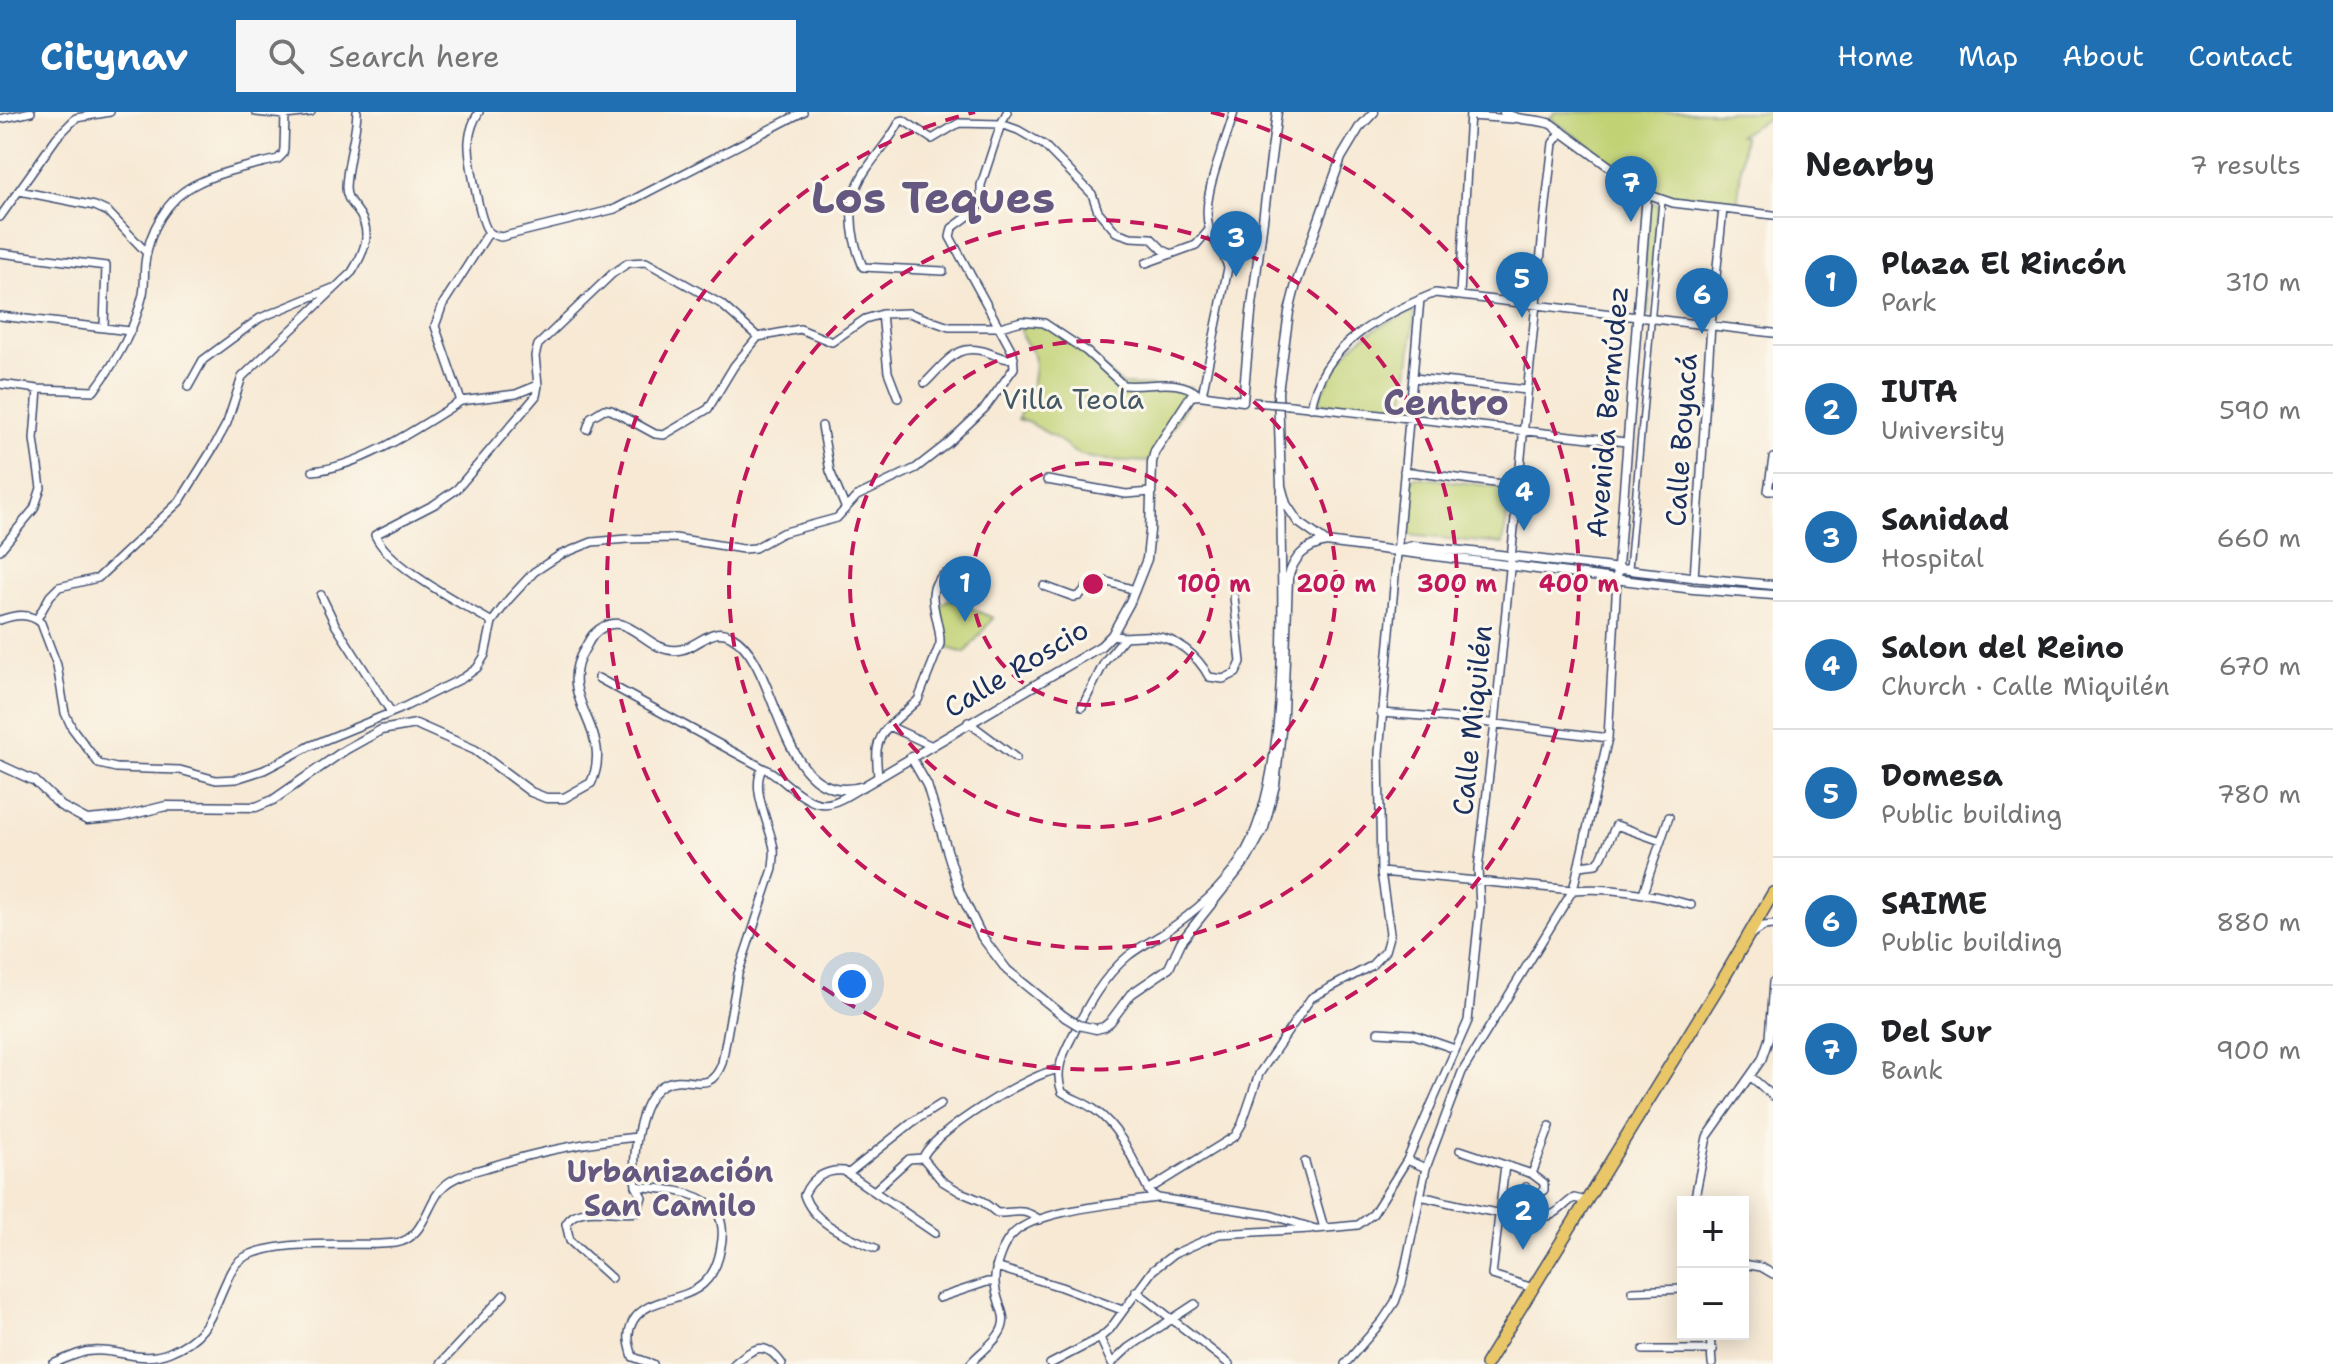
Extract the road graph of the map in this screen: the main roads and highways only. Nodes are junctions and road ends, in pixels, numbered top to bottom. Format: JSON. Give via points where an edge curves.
{"nodes":[{"id":1,"x":1773,"y":894,"type":"edge"},
{"id":2,"x":1486,"y":1364,"type":"edge"}],
"edges":[{"from":1,"to":2,"type":"main road"}]}
